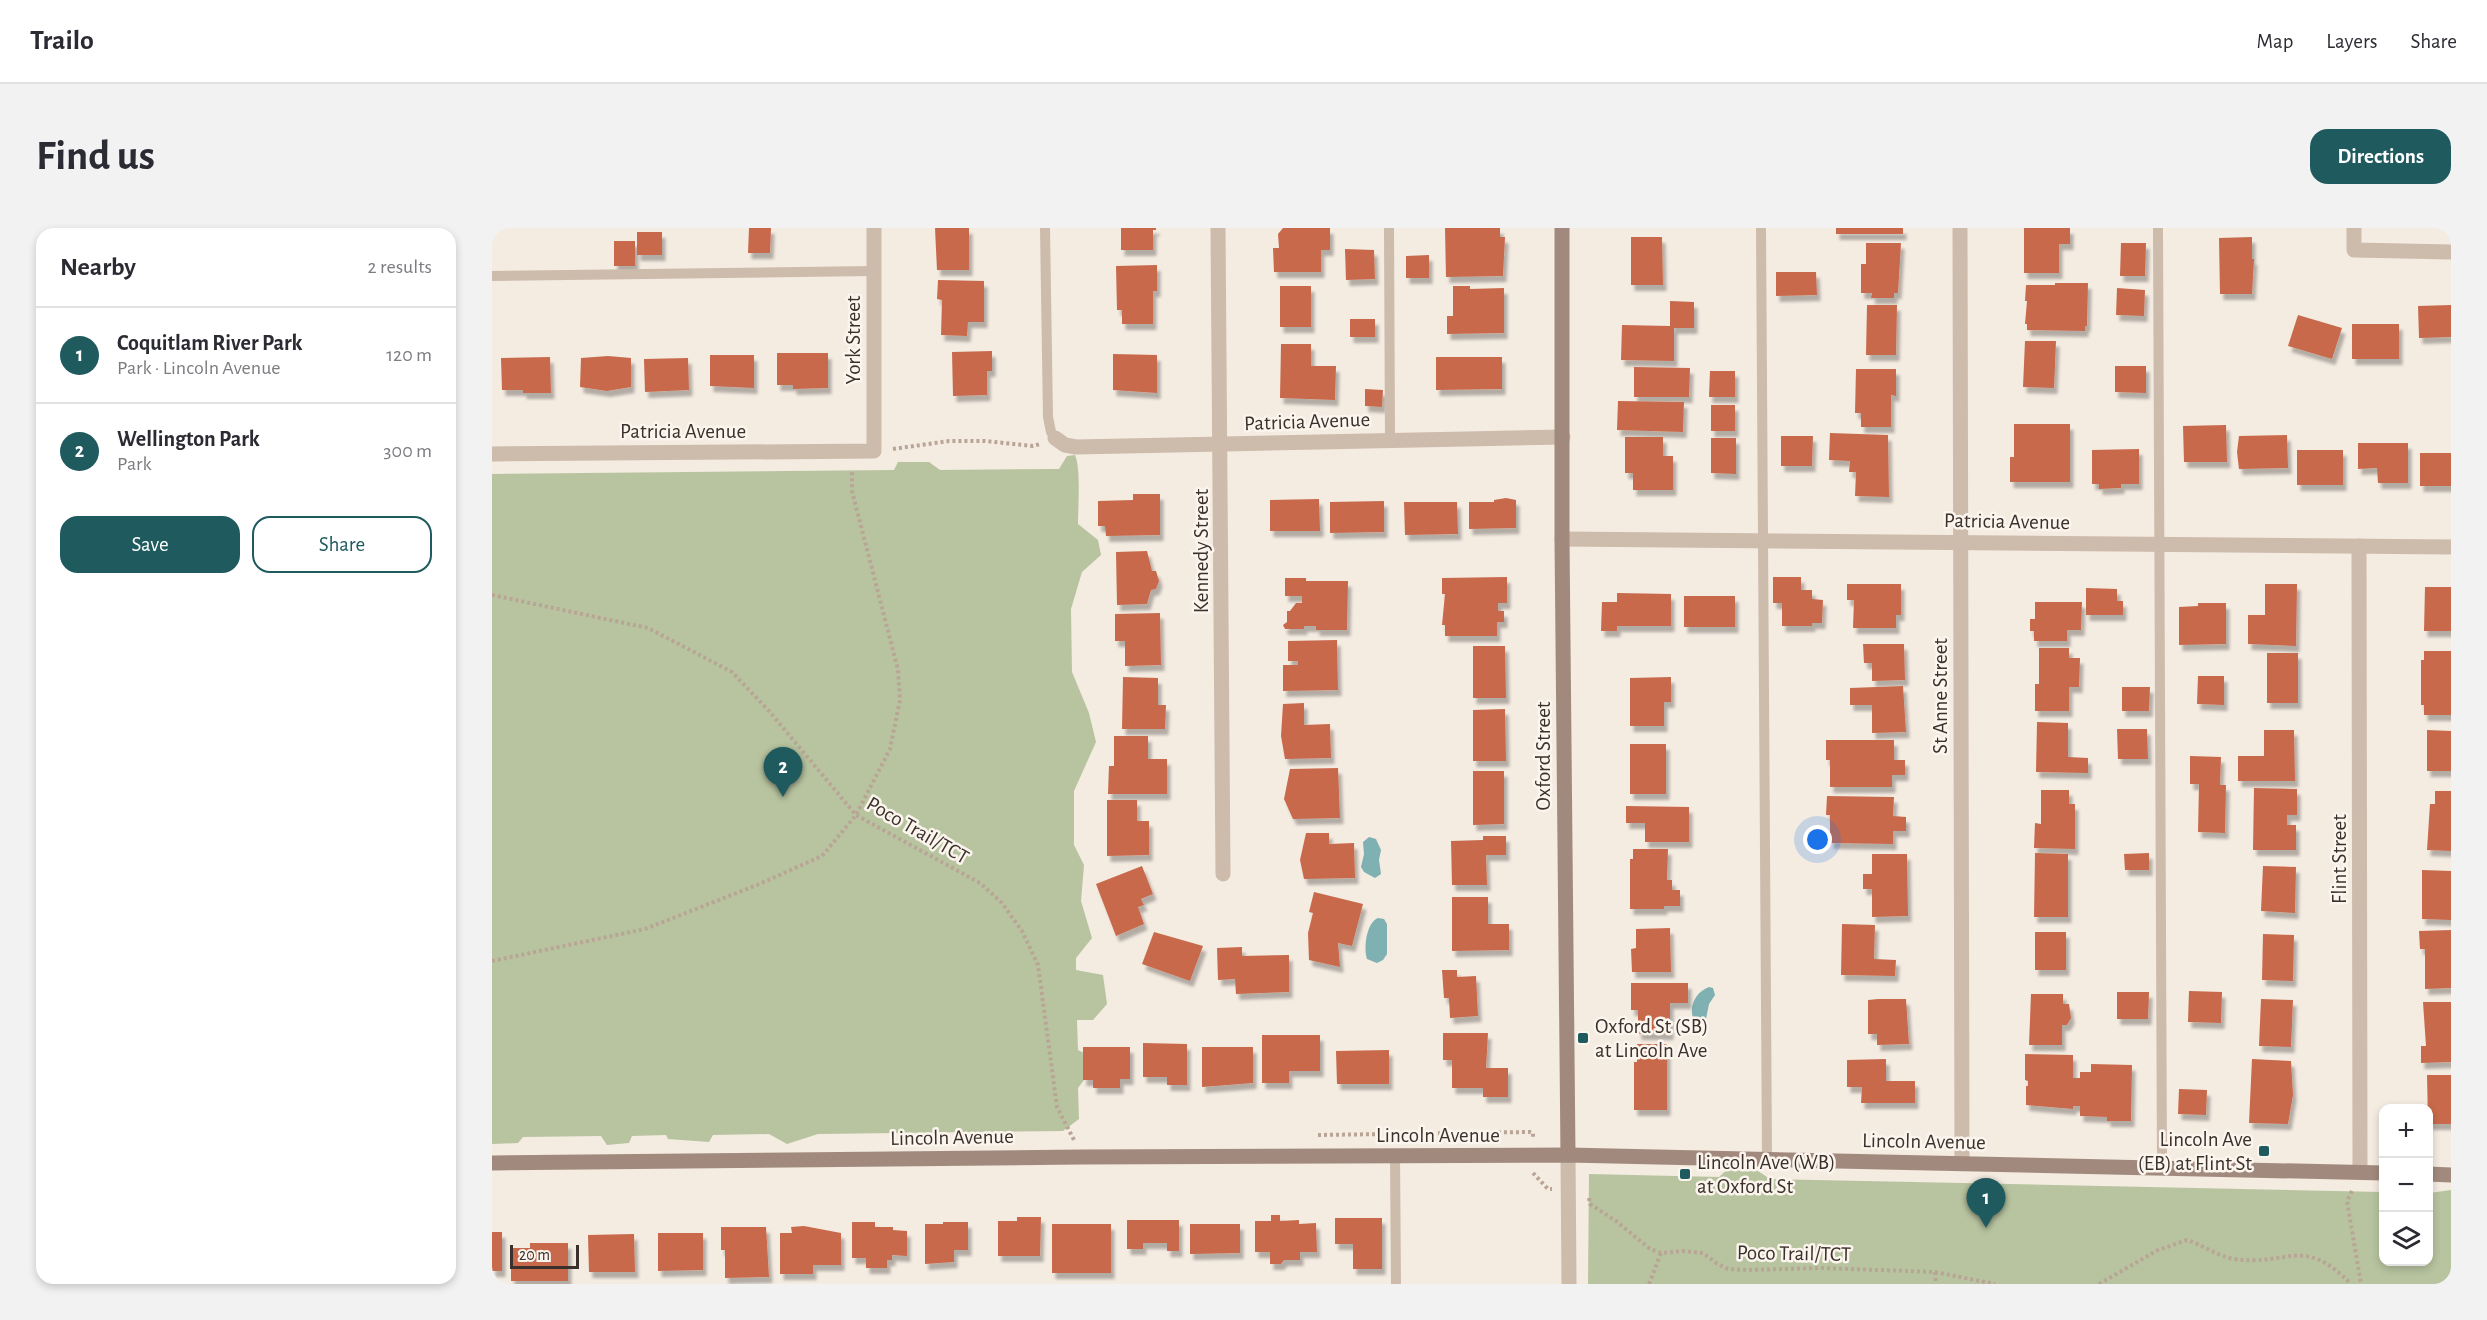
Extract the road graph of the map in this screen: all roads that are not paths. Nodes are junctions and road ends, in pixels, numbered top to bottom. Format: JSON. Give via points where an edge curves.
{"nodes":[{"id":1,"x":874,"y":228,"type":"edge"},
{"id":2,"x":1045,"y":228,"type":"edge"},
{"id":3,"x":1218,"y":228,"type":"edge"},
{"id":4,"x":1389,"y":228,"type":"edge"},
{"id":5,"x":1562,"y":228,"type":"edge"},
{"id":6,"x":1761,"y":228,"type":"edge"},
{"id":7,"x":1960,"y":228,"type":"edge"},
{"id":8,"x":2158,"y":228,"type":"edge"},
{"id":9,"x":2354,"y":228,"type":"edge"},
{"id":10,"x":2451,"y":252,"type":"edge"},
{"id":11,"x":874,"y":270,"type":"junction"},
{"id":12,"x":492,"y":276,"type":"edge"},
{"id":13,"x":1563,"y":437,"type":"junction"},
{"id":14,"x":1055,"y":438,"type":"joint"},
{"id":15,"x":1390,"y":439,"type":"junction"},
{"id":16,"x":1221,"y":444,"type":"junction"},
{"id":17,"x":874,"y":451,"type":"joint"},
{"id":18,"x":492,"y":454,"type":"edge"},
{"id":19,"x":1562,"y":538,"type":"junction"},
{"id":20,"x":1764,"y":539,"type":"junction"},
{"id":21,"x":1961,"y":541,"type":"junction"},
{"id":22,"x":2160,"y":544,"type":"junction"},
{"id":23,"x":2359,"y":546,"type":"junction"},
{"id":24,"x":2451,"y":547,"type":"edge"},
{"id":25,"x":1223,"y":874,"type":"dead end"},
{"id":26,"x":1568,"y":1155,"type":"junction"},
{"id":27,"x":1395,"y":1156,"type":"junction"},
{"id":28,"x":1767,"y":1158,"type":"junction"},
{"id":29,"x":492,"y":1163,"type":"edge"},
{"id":30,"x":1962,"y":1163,"type":"junction"},
{"id":31,"x":2162,"y":1168,"type":"junction"},
{"id":32,"x":2360,"y":1172,"type":"junction"},
{"id":33,"x":2379,"y":1173,"type":"edge"},
{"id":34,"x":2433,"y":1174,"type":"edge"},
{"id":35,"x":2451,"y":1175,"type":"edge"},
{"id":36,"x":1396,"y":1284,"type":"edge"},
{"id":37,"x":1569,"y":1284,"type":"edge"}],
"edges":[{"from":1,"to":11,"type":"street","name":"York Street"},
{"from":2,"to":14,"type":"lane","via":[[1048,417]]},
{"from":3,"to":16,"type":"street","name":"Kennedy Street"},
{"from":4,"to":15,"type":"lane"},
{"from":5,"to":13,"type":"main road","name":"Oxford Street"},
{"from":6,"to":20,"type":"lane"},
{"from":7,"to":21,"type":"street","name":"St Anne Street"},
{"from":8,"to":22,"type":"lane"},
{"from":9,"to":10,"type":"street","via":[[2354,250]]},
{"from":11,"to":12,"type":"lane"},
{"from":11,"to":17,"type":"street","name":"York Street"},
{"from":13,"to":15,"type":"street","name":"Patricia Avenue"},
{"from":13,"to":19,"type":"main road","name":"Oxford Street"},
{"from":14,"to":16,"type":"street","name":"Patricia Avenue","via":[[1076,447]]},
{"from":15,"to":16,"type":"street","name":"Patricia Avenue"},
{"from":16,"to":25,"type":"street","name":"Kennedy Street"},
{"from":17,"to":18,"type":"street","name":"Patricia Avenue"},
{"from":19,"to":20,"type":"street","name":"Patricia Avenue"},
{"from":19,"to":26,"type":"main road","name":"Oxford Street"},
{"from":20,"to":21,"type":"street","name":"Patricia Avenue"},
{"from":20,"to":28,"type":"lane"},
{"from":21,"to":22,"type":"street","name":"Patricia Avenue"},
{"from":21,"to":30,"type":"street","name":"St Anne Street"},
{"from":22,"to":23,"type":"street","name":"Patricia Avenue"},
{"from":22,"to":31,"type":"lane"},
{"from":23,"to":24,"type":"street","name":"Patricia Avenue"},
{"from":23,"to":32,"type":"street","name":"Flint Street"},
{"from":26,"to":27,"type":"main road","name":"Lincoln Avenue"},
{"from":26,"to":28,"type":"main road","name":"Lincoln Avenue"},
{"from":26,"to":37,"type":"street","name":"Oxford Street"},
{"from":27,"to":29,"type":"main road","name":"Lincoln Avenue"},
{"from":27,"to":36,"type":"lane"},
{"from":28,"to":30,"type":"main road","name":"Lincoln Avenue"},
{"from":30,"to":31,"type":"main road","name":"Lincoln Avenue"},
{"from":31,"to":32,"type":"main road","name":"Lincoln Avenue"},
{"from":32,"to":33,"type":"main road","name":"Lincoln Avenue"},
{"from":34,"to":35,"type":"main road"}]}
